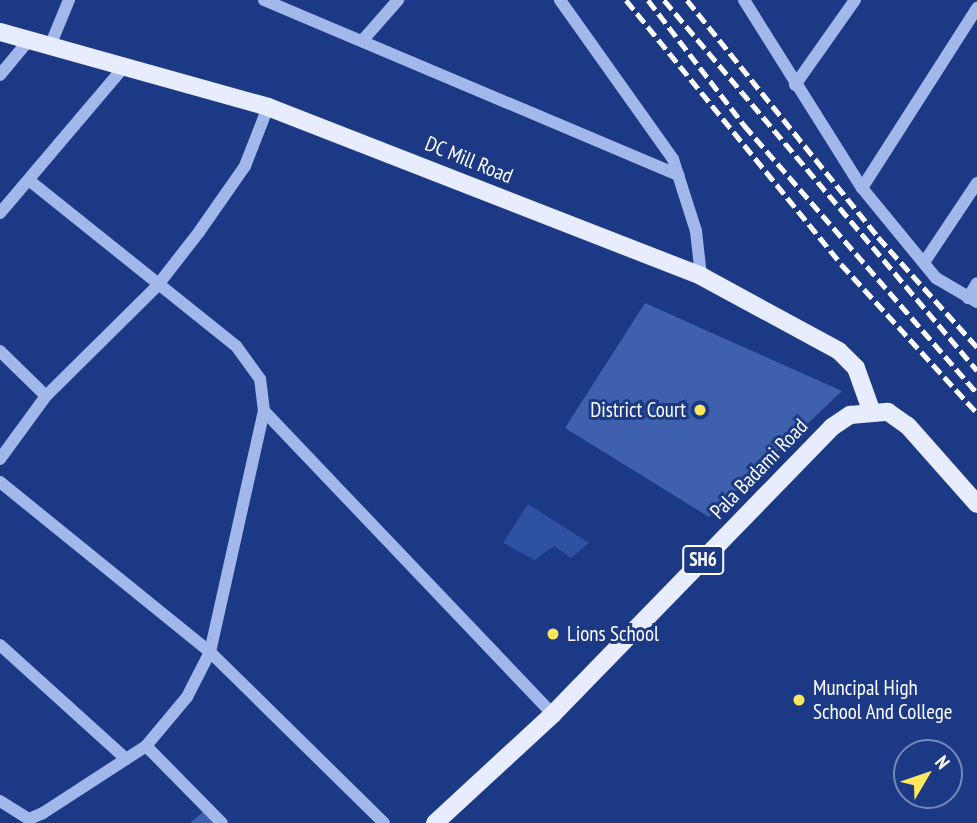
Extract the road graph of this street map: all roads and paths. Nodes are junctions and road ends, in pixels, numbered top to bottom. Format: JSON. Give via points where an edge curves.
{"nodes":[{"id":1,"x":69,"y":0,"type":"edge"},
{"id":2,"x":264,"y":0,"type":"edge"},
{"id":3,"x":299,"y":0,"type":"edge"},
{"id":4,"x":398,"y":0,"type":"edge"},
{"id":5,"x":560,"y":0,"type":"edge"},
{"id":6,"x":744,"y":0,"type":"edge"},
{"id":7,"x":855,"y":0,"type":"edge"},
{"id":8,"x":977,"y":8,"type":"edge"},
{"id":9,"x":290,"y":11,"type":"junction"},
{"id":10,"x":0,"y":32,"type":"edge"},
{"id":11,"x":29,"y":40,"type":"junction"},
{"id":12,"x":362,"y":41,"type":"junction"},
{"id":13,"x":50,"y":46,"type":"junction"},
{"id":14,"x":124,"y":67,"type":"junction"},
{"id":15,"x":0,"y":75,"type":"edge"},
{"id":16,"x":795,"y":85,"type":"junction"},
{"id":17,"x":268,"y":107,"type":"junction"},
{"id":18,"x":679,"y":175,"type":"junction"},
{"id":19,"x":29,"y":180,"type":"junction"},
{"id":20,"x":977,"y":183,"type":"edge"},
{"id":21,"x":862,"y":188,"type":"junction"},
{"id":22,"x":0,"y":213,"type":"edge"},
{"id":23,"x":925,"y":261,"type":"junction"},
{"id":24,"x":701,"y":276,"type":"junction"},
{"id":25,"x":977,"y":283,"type":"edge"},
{"id":26,"x":157,"y":286,"type":"junction"},
{"id":27,"x":972,"y":300,"type":"edge"},
{"id":28,"x":0,"y":351,"type":"edge"},
{"id":29,"x":46,"y":396,"type":"junction"},
{"id":30,"x":871,"y":410,"type":"junction"},
{"id":31,"x":264,"y":411,"type":"junction"},
{"id":32,"x":0,"y":459,"type":"edge"},
{"id":33,"x":0,"y":482,"type":"edge"},
{"id":34,"x":977,"y":504,"type":"edge"},
{"id":35,"x":0,"y":645,"type":"edge"},
{"id":36,"x":210,"y":652,"type":"junction"},
{"id":37,"x":553,"y":714,"type":"junction"},
{"id":38,"x":146,"y":746,"type":"junction"},
{"id":39,"x":126,"y":759,"type":"junction"},
{"id":40,"x":1,"y":803,"type":"edge"},
{"id":41,"x":222,"y":823,"type":"edge"},
{"id":42,"x":384,"y":823,"type":"edge"},
{"id":43,"x":435,"y":823,"type":"edge"}],
"edges":[{"from":1,"to":13,"type":"street"},
{"from":2,"to":9,"type":"street"},
{"from":3,"to":9,"type":"street"},
{"from":4,"to":12,"type":"street"},
{"from":5,"to":18,"type":"street","via":[[648,118]]},
{"from":6,"to":16,"type":"street"},
{"from":7,"to":16,"type":"street"},
{"from":8,"to":21,"type":"street"},
{"from":9,"to":12,"type":"street"},
{"from":10,"to":11,"type":"main road","name":"DC Mill Road"},
{"from":11,"to":13,"type":"main road","name":"DC Mill Road"},
{"from":11,"to":15,"type":"street"},
{"from":12,"to":18,"type":"street"},
{"from":13,"to":14,"type":"main road","name":"DC Mill Road"},
{"from":14,"to":17,"type":"main road","name":"DC Mill Road"},
{"from":14,"to":19,"type":"street"},
{"from":16,"to":21,"type":"street"},
{"from":17,"to":24,"type":"main road","name":"DC Mill Road"},
{"from":17,"to":26,"type":"street","via":[[245,166]]},
{"from":18,"to":24,"type":"street","via":[[696,231]]},
{"from":19,"to":22,"type":"street"},
{"from":19,"to":26,"type":"street"},
{"from":20,"to":23,"type":"street"},
{"from":21,"to":23,"type":"street"},
{"from":23,"to":27,"type":"street","via":[[936,278]]},
{"from":24,"to":30,"type":"main road","name":"DC Mill Road","via":[[839,351],[856,368]]},
{"from":25,"to":27,"type":"street"},
{"from":26,"to":29,"type":"street"},
{"from":26,"to":31,"type":"street","via":[[250,359],[260,379]]},
{"from":28,"to":29,"type":"street"},
{"from":29,"to":32,"type":"street"},
{"from":30,"to":34,"type":"main road","via":[[888,412],[908,426]]},
{"from":30,"to":37,"type":"main road","name":"Pala Badami Road","number":"SH6","via":[[832,427]]},
{"from":31,"to":36,"type":"street"},
{"from":31,"to":37,"type":"street"},
{"from":33,"to":36,"type":"street"},
{"from":35,"to":39,"type":"street"},
{"from":36,"to":38,"type":"street","via":[[187,696]]},
{"from":36,"to":42,"type":"street"},
{"from":37,"to":43,"type":"main road","name":"Pala Badami Road","number":"SH6"},
{"from":38,"to":39,"type":"street"},
{"from":38,"to":41,"type":"street"},
{"from":39,"to":40,"type":"street","via":[[29,819]]}]}
